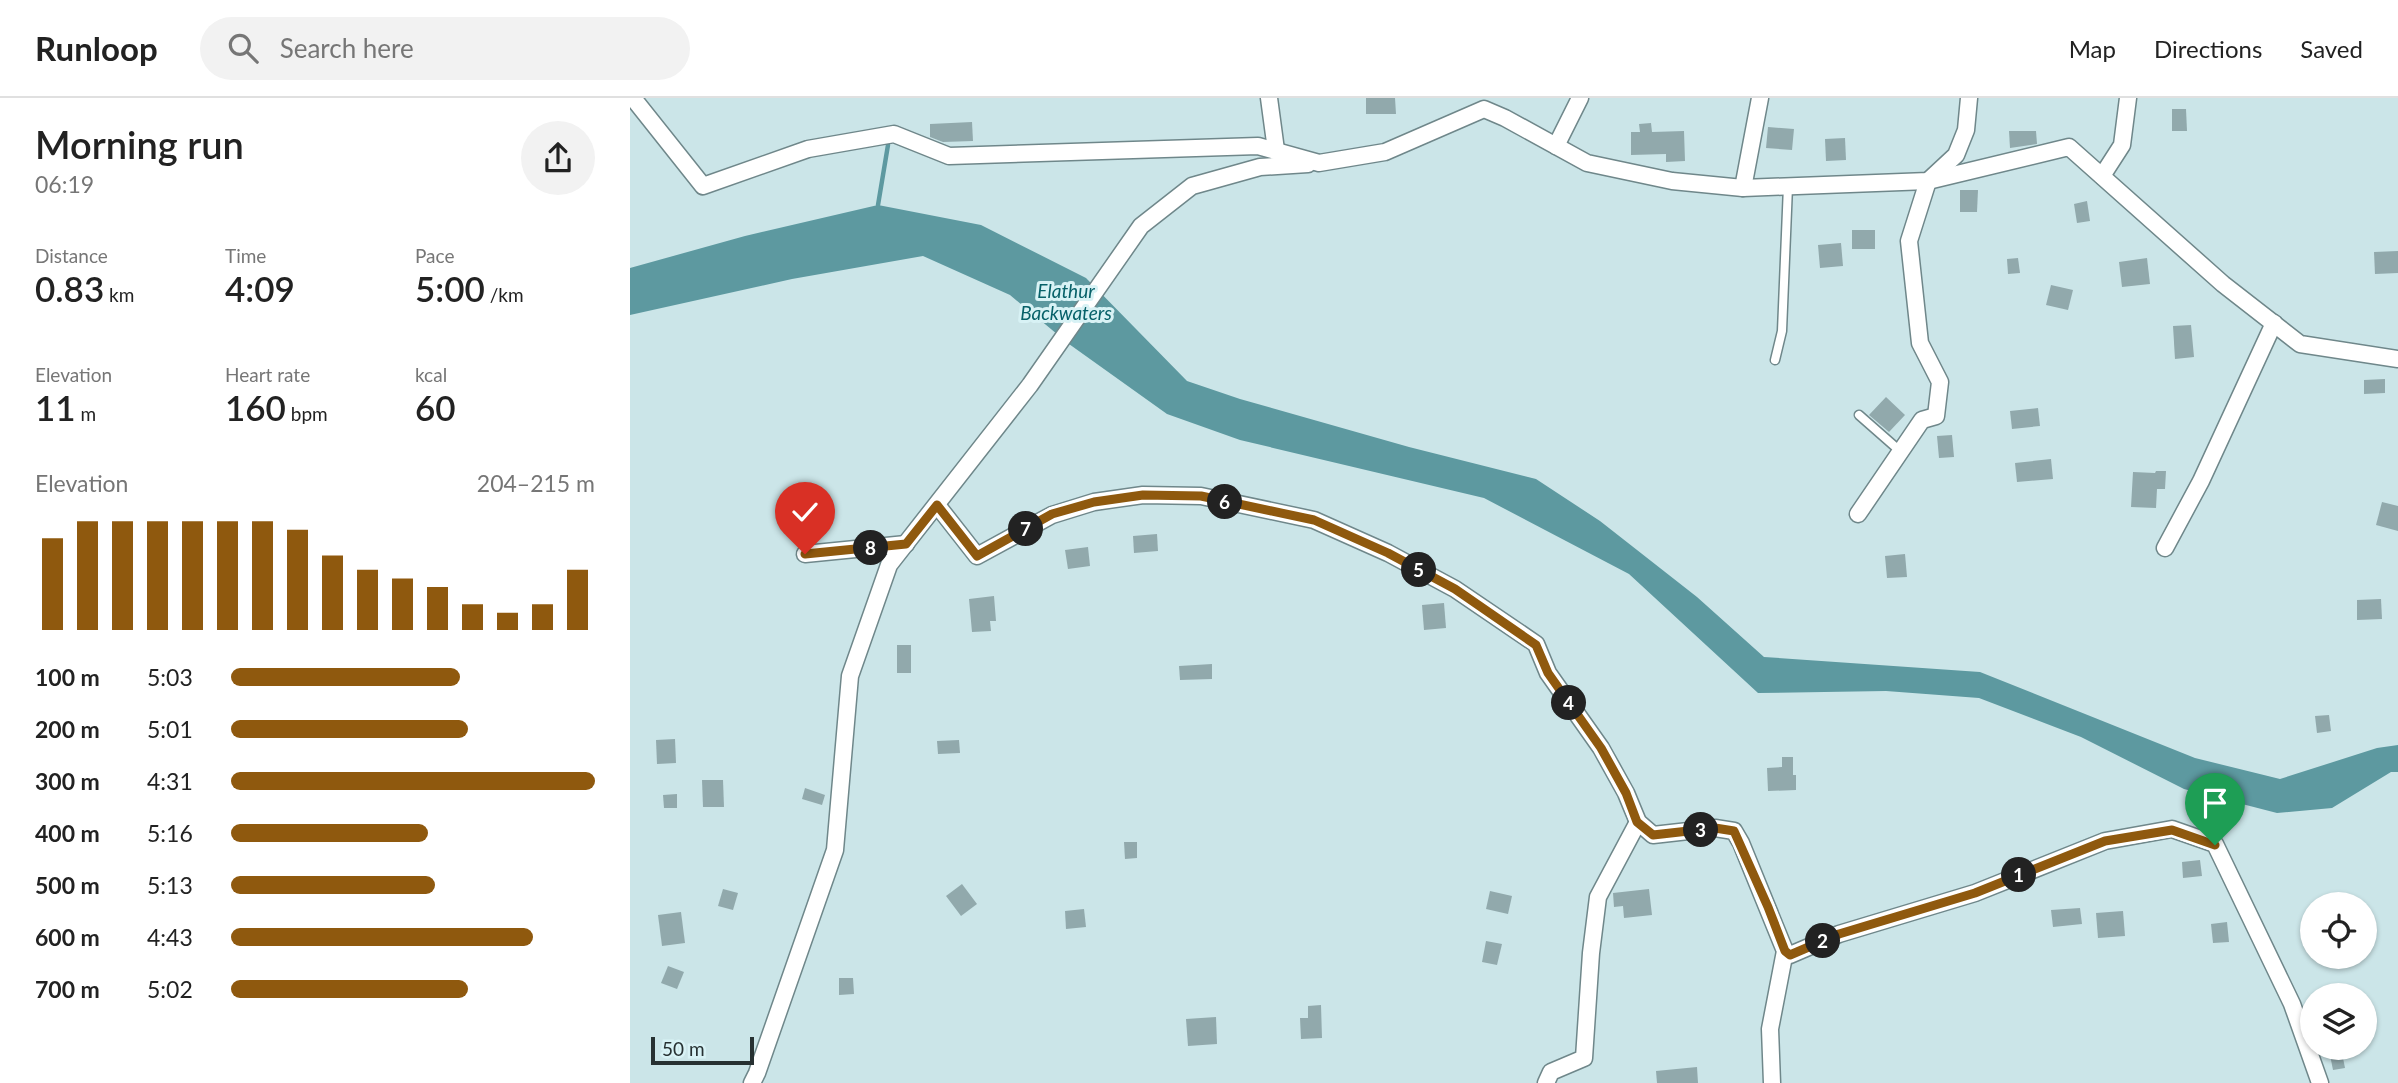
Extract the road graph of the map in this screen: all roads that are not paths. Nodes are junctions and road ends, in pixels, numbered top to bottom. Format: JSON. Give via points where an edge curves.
{"nodes":[{"id":1,"x":633,"y":98,"type":"edge"},
{"id":2,"x":1269,"y":98,"type":"edge"},
{"id":3,"x":1580,"y":98,"type":"edge"},
{"id":4,"x":1760,"y":98,"type":"edge"},
{"id":5,"x":1969,"y":98,"type":"edge"},
{"id":6,"x":2128,"y":98,"type":"edge"},
{"id":7,"x":1556,"y":146,"type":"junction"},
{"id":8,"x":1276,"y":150,"type":"junction"},
{"id":9,"x":1319,"y":163,"type":"junction"},
{"id":10,"x":2102,"y":176,"type":"junction"},
{"id":11,"x":1928,"y":181,"type":"junction"},
{"id":12,"x":1788,"y":186,"type":"junction"},
{"id":13,"x":1743,"y":188,"type":"junction"},
{"id":14,"x":2273,"y":323,"type":"junction"},
{"id":15,"x":2398,"y":359,"type":"edge"},
{"id":16,"x":1775,"y":360,"type":"dead end"},
{"id":17,"x":1859,"y":415,"type":"dead end"},
{"id":18,"x":1900,"y":451,"type":"junction"},
{"id":19,"x":937,"y":505,"type":"junction"},
{"id":20,"x":1858,"y":514,"type":"dead end"},
{"id":21,"x":906,"y":544,"type":"junction"},
{"id":22,"x":2165,"y":548,"type":"dead end"},
{"id":23,"x":805,"y":554,"type":"dead end"},
{"id":24,"x":1637,"y":822,"type":"junction"},
{"id":25,"x":1785,"y":951,"type":"junction"},
{"id":26,"x":752,"y":1083,"type":"edge"},
{"id":27,"x":1546,"y":1083,"type":"edge"},
{"id":28,"x":1772,"y":1083,"type":"edge"},
{"id":29,"x":2320,"y":1083,"type":"edge"}],
"edges":[{"from":1,"to":8,"type":"street","via":[[703,186],[808,149],[894,134],[948,156],[1258,146]]},
{"from":2,"to":8,"type":"street"},
{"from":3,"to":7,"type":"street"},
{"from":4,"to":13,"type":"street"},
{"from":5,"to":11,"type":"street","via":[[1966,131],[1956,155]]},
{"from":6,"to":10,"type":"street","via":[[2122,145]]},
{"from":7,"to":9,"type":"street","via":[[1484,109],[1385,152]]},
{"from":7,"to":13,"type":"street","via":[[1587,163],[1672,181]]},
{"from":8,"to":9,"type":"street"},
{"from":9,"to":19,"type":"street","via":[[1260,167],[1192,186],[1141,226],[1030,385]]},
{"from":10,"to":11,"type":"street","via":[[2069,147]]},
{"from":10,"to":14,"type":"street"},
{"from":11,"to":12,"type":"street"},
{"from":11,"to":18,"type":"street","via":[[1909,241],[1920,343],[1940,382],[1936,416],[1922,420]]},
{"from":12,"to":13,"type":"street"},
{"from":12,"to":16,"type":"lane","via":[[1782,331]]},
{"from":14,"to":15,"type":"street","via":[[2300,344]]},
{"from":14,"to":22,"type":"street"},
{"from":17,"to":18,"type":"lane"},
{"from":18,"to":20,"type":"street"},
{"from":19,"to":21,"type":"street"},
{"from":19,"to":24,"type":"street","via":[[977,556],[1052,514],[1143,495],[1201,496],[1314,520],[1388,553],[1455,589],[1536,645],[1548,673],[1601,748]]},
{"from":21,"to":23,"type":"street"},
{"from":21,"to":26,"type":"street","via":[[889,565],[850,676],[835,850]]},
{"from":24,"to":25,"type":"street","via":[[1653,835],[1715,828],[1734,831]]},
{"from":24,"to":27,"type":"street","via":[[1598,897],[1584,1058],[1551,1072]]},
{"from":25,"to":28,"type":"street","via":[[1770,1029]]},
{"from":25,"to":29,"type":"street","via":[[1799,953],[1839,934],[1975,893],[2105,841],[2172,830],[2215,845],[2292,1004]]}]}
